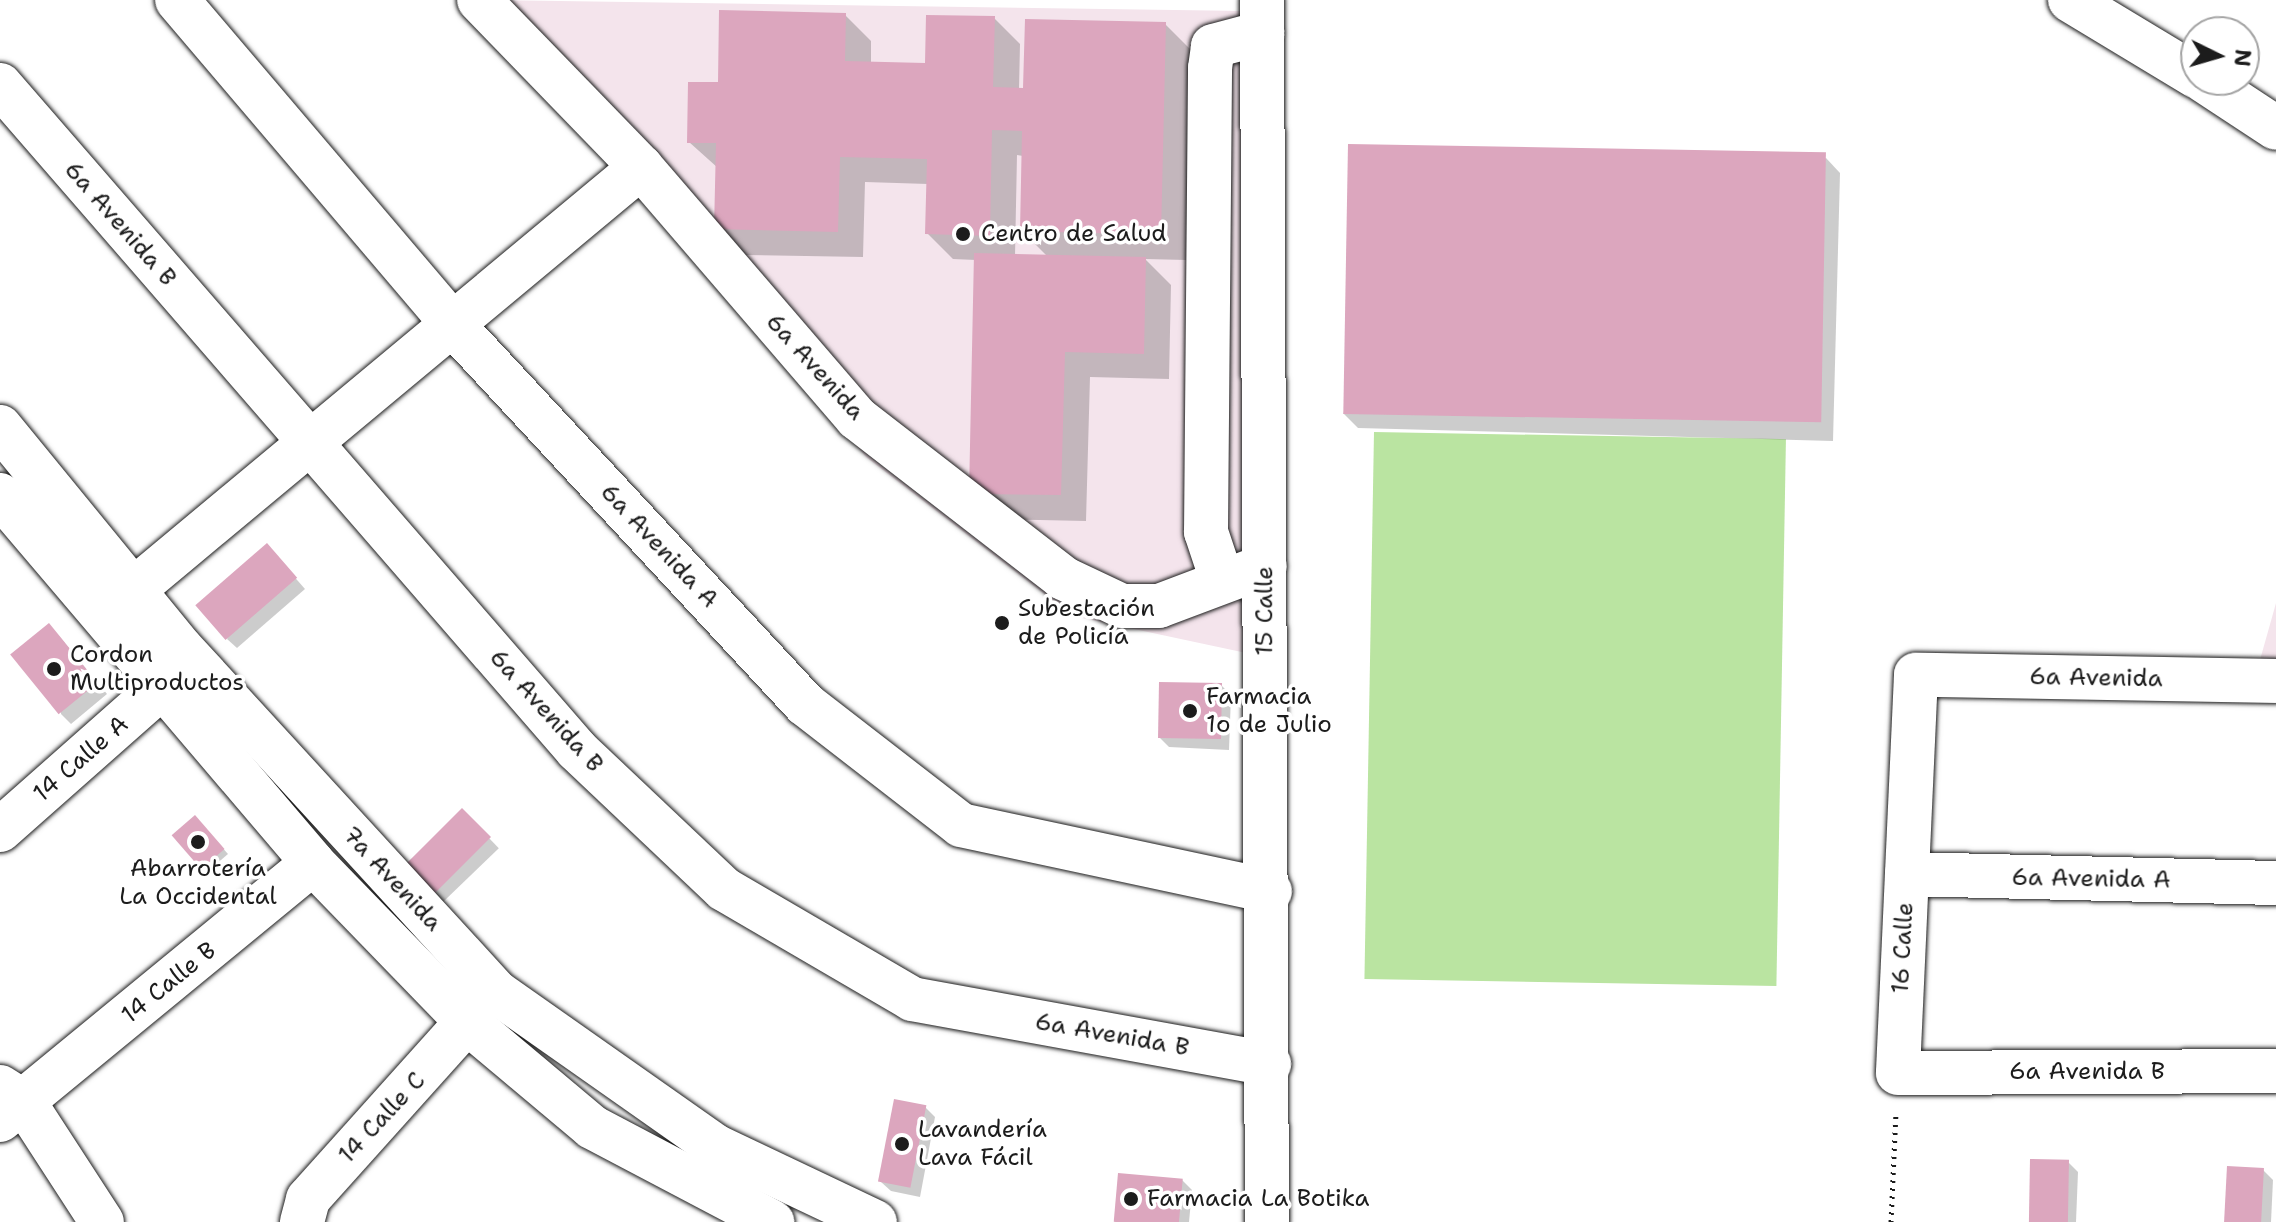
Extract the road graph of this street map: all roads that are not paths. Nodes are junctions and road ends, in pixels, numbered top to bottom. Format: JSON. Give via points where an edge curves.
{"nodes":[{"id":1,"x":177,"y":0,"type":"edge"},
{"id":2,"x":479,"y":0,"type":"edge"},
{"id":3,"x":2070,"y":0,"type":"edge"},
{"id":4,"x":1262,"y":16,"type":"edge"},
{"id":5,"x":2180,"y":66,"type":"edge"},
{"id":6,"x":0,"y":85,"type":"edge"},
{"id":7,"x":2227,"y":96,"type":"edge"},
{"id":8,"x":2276,"y":128,"type":"edge"},
{"id":9,"x":641,"y":167,"type":"junction"},
{"id":10,"x":454,"y":326,"type":"junction"},
{"id":11,"x":0,"y":427,"type":"edge"},
{"id":12,"x":311,"y":446,"type":"junction"},
{"id":13,"x":0,"y":495,"type":"edge"},
{"id":14,"x":1265,"y":566,"type":"junction"},
{"id":15,"x":1222,"y":580,"type":"junction"},
{"id":16,"x":133,"y":590,"type":"junction"},
{"id":17,"x":1916,"y":675,"type":"joint"},
{"id":18,"x":2276,"y":681,"type":"edge"},
{"id":19,"x":163,"y":686,"type":"junction"},
{"id":20,"x":0,"y":830,"type":"edge"},
{"id":21,"x":313,"y":863,"type":"junction"},
{"id":22,"x":1907,"y":874,"type":"junction"},
{"id":23,"x":2276,"y":883,"type":"edge"},
{"id":24,"x":1270,"y":891,"type":"junction"},
{"id":25,"x":467,"y":1022,"type":"junction"},
{"id":26,"x":1269,"y":1064,"type":"junction"},
{"id":27,"x":2276,"y":1071,"type":"edge"},
{"id":28,"x":1898,"y":1073,"type":"joint"},
{"id":29,"x":8,"y":1103,"type":"edge"},
{"id":30,"x":300,"y":1218,"type":"edge"},
{"id":31,"x":102,"y":1222,"type":"edge"},
{"id":32,"x":772,"y":1222,"type":"edge"},
{"id":33,"x":875,"y":1222,"type":"edge"},
{"id":34,"x":1267,"y":1222,"type":"edge"}],
"edges":[{"from":1,"to":10,"type":"street","name":"6a Avenida A"},
{"from":2,"to":9,"type":"street","name":"6a Avenida"},
{"from":3,"to":5,"type":"street"},
{"from":4,"to":14,"type":"street","name":"15 Calle"},
{"from":4,"to":15,"type":"street","via":[[1213,46],[1210,68],[1206,532]]},
{"from":6,"to":12,"type":"street","name":"6a Avenida B"},
{"from":7,"to":8,"type":"street"},
{"from":9,"to":10,"type":"street"},
{"from":9,"to":15,"type":"street","name":"6a Avenida","via":[[857,418],[1063,578],[1122,606],[1191,598]]},
{"from":10,"to":12,"type":"street"},
{"from":10,"to":24,"type":"street","name":"6a Avenida A","via":[[805,704],[961,825]]},
{"from":11,"to":16,"type":"street","name":"7a Avenida"},
{"from":12,"to":16,"type":"street"},
{"from":12,"to":26,"type":"street","name":"6a Avenida B","via":[[577,750],[724,889],[912,999]]},
{"from":13,"to":19,"type":"street","name":"7a Avenida"},
{"from":14,"to":15,"type":"street","name":"6a Avenida"},
{"from":14,"to":24,"type":"street","name":"15 Calle"},
{"from":16,"to":33,"type":"street","name":"7a Avenida","via":[[496,992],[715,1146]]},
{"from":17,"to":18,"type":"street","name":"6a Avenida"},
{"from":17,"to":22,"type":"street","name":"16 Calle"},
{"from":19,"to":20,"type":"street","name":"14 Calle A"},
{"from":19,"to":21,"type":"street","name":"7a Avenida"},
{"from":21,"to":25,"type":"street","name":"7a Avenida"},
{"from":21,"to":29,"type":"street","name":"14 Calle B"},
{"from":22,"to":23,"type":"street","name":"6a Avenida A"},
{"from":22,"to":28,"type":"street","name":"16 Calle"},
{"from":24,"to":26,"type":"street","name":"15 Calle"},
{"from":25,"to":30,"type":"street","name":"14 Calle C"},
{"from":25,"to":32,"type":"street","name":"7a Avenida","via":[[592,1127]]},
{"from":26,"to":34,"type":"street","name":"15 Calle"},
{"from":27,"to":28,"type":"street","name":"6a Avenida B"},
{"from":29,"to":31,"type":"street"}]}
